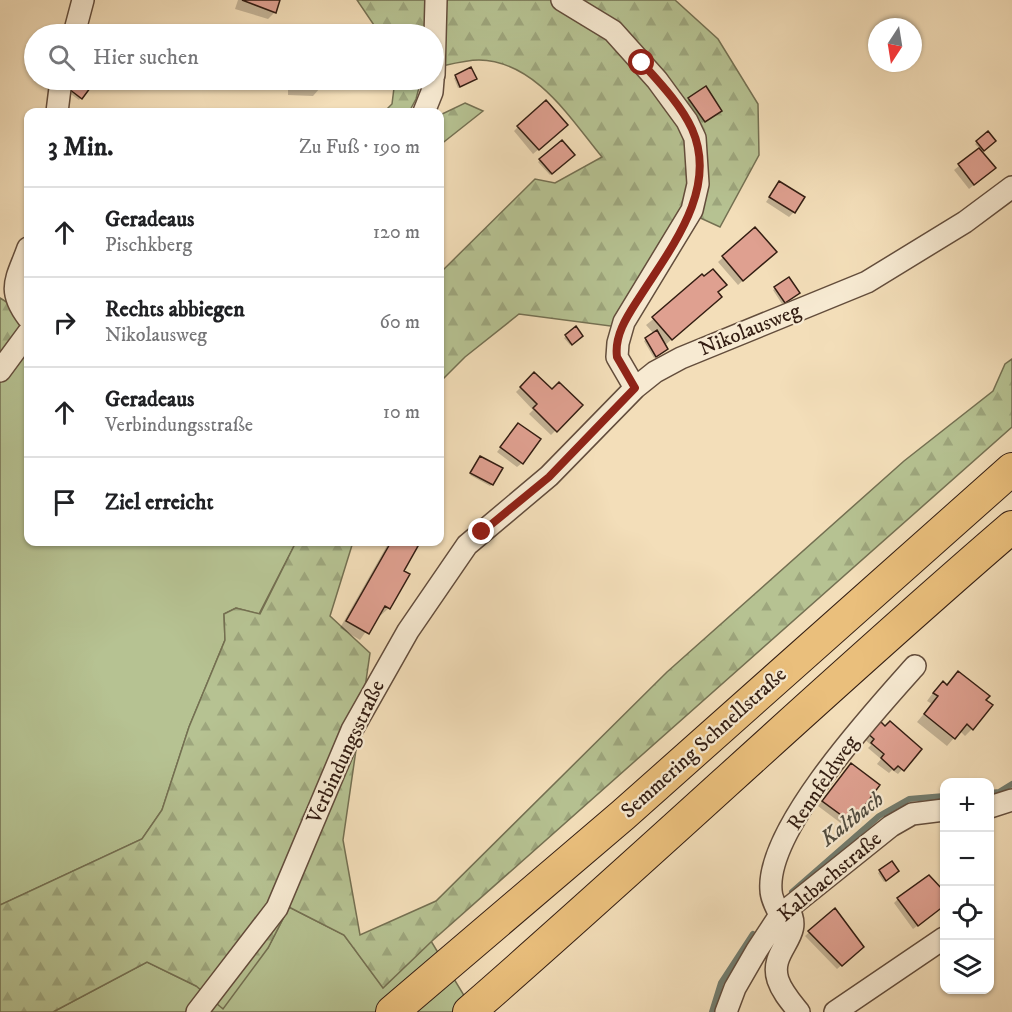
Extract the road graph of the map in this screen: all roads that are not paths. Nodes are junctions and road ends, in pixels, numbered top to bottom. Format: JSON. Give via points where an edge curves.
{"nodes":[{"id":1,"x":83,"y":0,"type":"edge"},
{"id":2,"x":436,"y":0,"type":"edge"},
{"id":3,"x":562,"y":0,"type":"edge"},
{"id":4,"x":77,"y":24,"type":"edge"},
{"id":5,"x":435,"y":24,"type":"edge"},
{"id":6,"x":60,"y":90,"type":"edge"},
{"id":7,"x":432,"y":90,"type":"edge"},
{"id":8,"x":58,"y":108,"type":"edge"},
{"id":9,"x":426,"y":108,"type":"edge"},
{"id":10,"x":1012,"y":187,"type":"edge"},
{"id":11,"x":24,"y":260,"type":"edge"},
{"id":12,"x":24,"y":313,"type":"edge"},
{"id":13,"x":24,"y":338,"type":"edge"},
{"id":14,"x":0,"y":371,"type":"edge"},
{"id":15,"x":635,"y":388,"type":"junction"},
{"id":16,"x":1012,"y":469,"type":"edge"},
{"id":17,"x":513,"y":506,"type":"joint"},
{"id":18,"x":1012,"y":527,"type":"edge"},
{"id":19,"x":915,"y":666,"type":"dead end"},
{"id":20,"x":1012,"y":800,"type":"edge"},
{"id":21,"x":994,"y":806,"type":"edge"},
{"id":22,"x":940,"y":811,"type":"edge"},
{"id":23,"x":780,"y":908,"type":"junction"},
{"id":24,"x":942,"y":940,"type":"edge"},
{"id":25,"x":197,"y":1012,"type":"edge"},
{"id":26,"x":393,"y":1012,"type":"edge"},
{"id":27,"x":469,"y":1012,"type":"edge"},
{"id":28,"x":726,"y":1012,"type":"edge"},
{"id":29,"x":799,"y":1012,"type":"edge"},
{"id":30,"x":836,"y":1012,"type":"edge"}],
"edges":[{"from":1,"to":4,"type":"street"},
{"from":2,"to":5,"type":"street"},
{"from":3,"to":15,"type":"street","via":[[613,32],[662,87],[695,138],[698,184],[692,210],[624,322],[618,343],[617,357]]},
{"from":6,"to":8,"type":"street"},
{"from":7,"to":9,"type":"street"},
{"from":10,"to":15,"type":"street","name":"Nikolausweg","via":[[965,222],[867,282],[681,358]]},
{"from":11,"to":12,"type":"street","via":[[15,287],[15,301]]},
{"from":13,"to":14,"type":"street"},
{"from":15,"to":17,"type":"street","name":"Nikolausweg","via":[[549,477]]},
{"from":16,"to":26,"type":"highway","name":"Semmering Schnellstraße","via":[[623,815]]},
{"from":17,"to":25,"type":"street","name":"Verbindungsstraße","via":[[466,545],[413,623],[352,730],[277,908]]},
{"from":18,"to":27,"type":"highway"},
{"from":19,"to":23,"type":"street","name":"Rennfeldweg","via":[[861,727],[803,806],[774,861],[771,883]]},
{"from":20,"to":21,"type":"street"},
{"from":22,"to":23,"type":"street","name":"Kaltbachstraße","via":[[912,814],[891,826]]},
{"from":23,"to":28,"type":"street","name":"Kaltbachstraße"},
{"from":23,"to":29,"type":"street","name":"Rennfeldweg","via":[[794,919],[794,926],[777,960],[777,978]]},
{"from":24,"to":30,"type":"street"}]}
